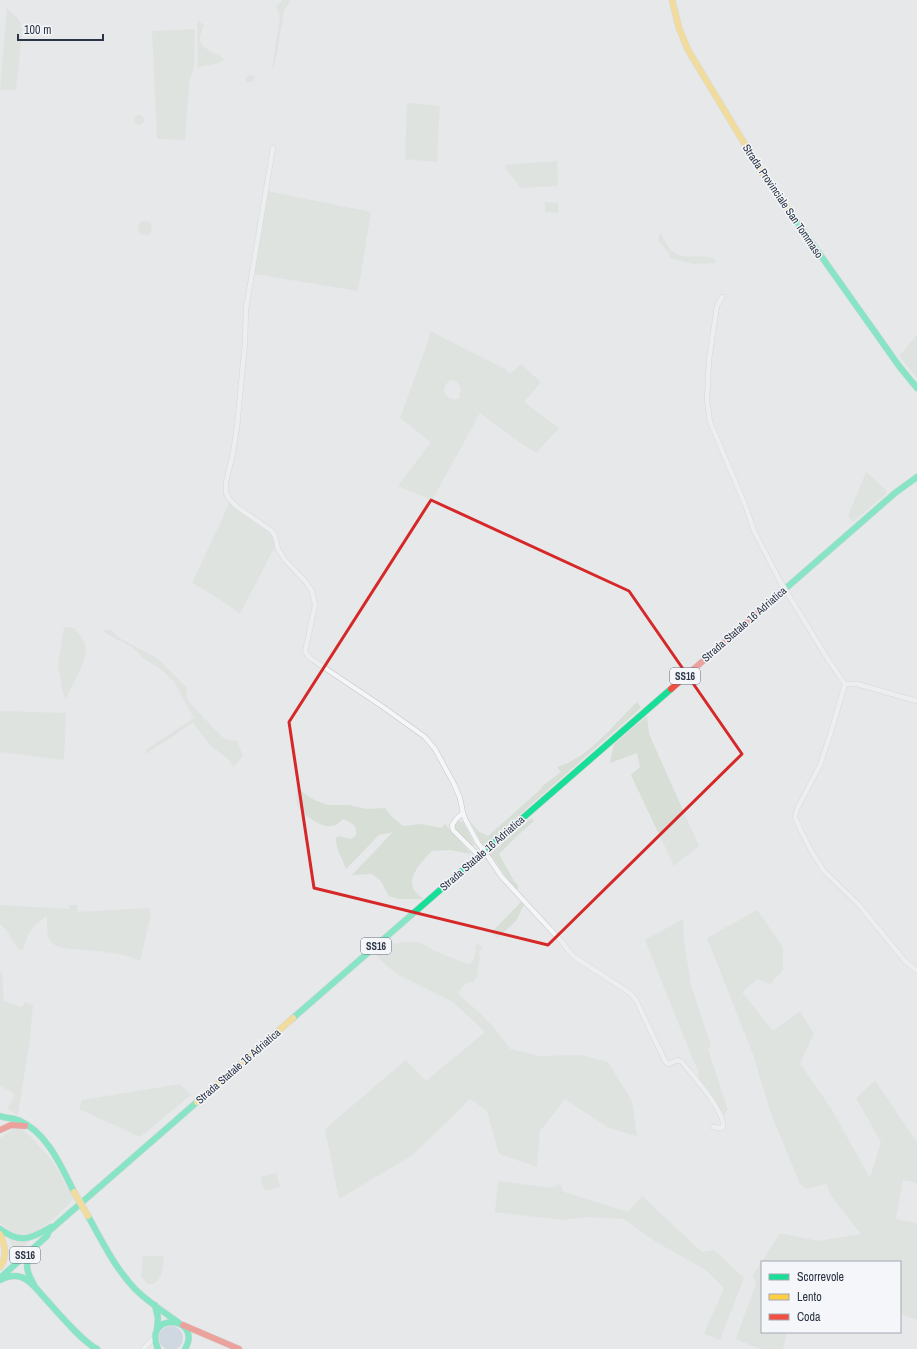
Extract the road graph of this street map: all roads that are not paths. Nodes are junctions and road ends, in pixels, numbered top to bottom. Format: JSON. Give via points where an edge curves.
{"nodes":[{"id":1,"x":672,"y":0,"type":"edge"},
{"id":2,"x":273,"y":148,"type":"dead end"},
{"id":3,"x":722,"y":297,"type":"dead end"},
{"id":4,"x":917,"y":388,"type":"edge"},
{"id":5,"x":917,"y":477,"type":"edge"},
{"id":6,"x":845,"y":684,"type":"junction"},
{"id":7,"x":917,"y":701,"type":"edge"},
{"id":8,"x":464,"y":813,"type":"junction"},
{"id":9,"x":477,"y":858,"type":"junction"},
{"id":10,"x":917,"y":971,"type":"edge"},
{"id":11,"x":0,"y":1116,"type":"edge"},
{"id":12,"x":29,"y":1127,"type":"junction"},
{"id":13,"x":713,"y":1127,"type":"dead end"},
{"id":14,"x":0,"y":1130,"type":"edge"},
{"id":15,"x":60,"y":1222,"type":"junction"},
{"id":16,"x":0,"y":1229,"type":"edge"},
{"id":17,"x":49,"y":1232,"type":"junction"},
{"id":18,"x":0,"y":1234,"type":"edge"},
{"id":19,"x":0,"y":1267,"type":"edge"},
{"id":20,"x":0,"y":1271,"type":"edge"},
{"id":21,"x":0,"y":1279,"type":"edge"},
{"id":22,"x":35,"y":1287,"type":"junction"},
{"id":23,"x":155,"y":1305,"type":"junction"},
{"id":24,"x":181,"y":1324,"type":"junction"},
{"id":25,"x":157,"y":1330,"type":"junction"},
{"id":26,"x":155,"y":1337,"type":"junction"},
{"id":27,"x":97,"y":1349,"type":"edge"},
{"id":28,"x":142,"y":1349,"type":"edge"},
{"id":29,"x":158,"y":1349,"type":"edge"},
{"id":30,"x":185,"y":1349,"type":"edge"},
{"id":31,"x":239,"y":1349,"type":"edge"}],
"edges":[{"from":1,"to":4,"type":"main road","name":"Strada Provinciale San Tommaso","via":[[688,50],[761,171]]},
{"from":2,"to":8,"type":"street","via":[[246,309],[237,427],[226,493],[236,506],[272,532],[285,560],[312,591],[314,605],[305,652],[310,658],[425,737],[435,749],[454,784]]},
{"from":3,"to":6,"type":"street","bridge":true,"via":[[717,306],[709,360],[707,400],[710,422],[754,531],[780,581]]},
{"from":5,"to":9,"type":"main road","name":"Strada Statale 16 Adriatica","number":"SS16","via":[[895,493]]},
{"from":6,"to":7,"type":"street","via":[[856,684]]},
{"from":6,"to":10,"type":"street","via":[[820,765],[796,809],[795,817],[824,871],[858,904],[905,961]]},
{"from":8,"to":9,"type":"street","via":[[452,825],[453,830]]},
{"from":8,"to":13,"type":"street","bridge":true,"via":[[478,843],[501,876],[573,956],[630,993],[636,1000],[664,1061],[668,1064],[678,1060],[682,1062],[714,1103],[723,1123],[720,1128]]},
{"from":9,"to":15,"type":"main road","name":"Strada Statale 16 Adriatica","number":"SS16"},
{"from":11,"to":12,"type":"main road","via":[[18,1120]]},
{"from":12,"to":14,"type":"main road","via":[[16,1124]]},
{"from":12,"to":23,"type":"main road","bridge":true,"via":[[53,1154],[126,1279]]},
{"from":15,"to":16,"type":"main road","via":[[22,1240],[8,1236]]},
{"from":15,"to":17,"type":"main road","name":"Strada Statale 16 Adriatica","number":"SS16"},
{"from":15,"to":22,"type":"main road","via":[[27,1260],[26,1270]]},
{"from":17,"to":20,"type":"main road","name":"Strada Statale 16 Adriatica","number":"SS16"},
{"from":17,"to":21,"type":"main road","name":"Strada Statale 16 Adriatica","number":"SS16"},
{"from":18,"to":19,"type":"main road","via":[[6,1253]]},
{"from":21,"to":22,"type":"main road","via":[[18,1276]]},
{"from":22,"to":27,"type":"main road","via":[[82,1337]]},
{"from":23,"to":24,"type":"main road"},
{"from":23,"to":25,"type":"main road"},
{"from":24,"to":25,"type":"main road","via":[[167,1322]]},
{"from":24,"to":30,"type":"main road","via":[[189,1337]]},
{"from":24,"to":31,"type":"main road"},
{"from":25,"to":26,"type":"main road"},
{"from":26,"to":28,"type":"street"},
{"from":26,"to":29,"type":"main road"}]}
